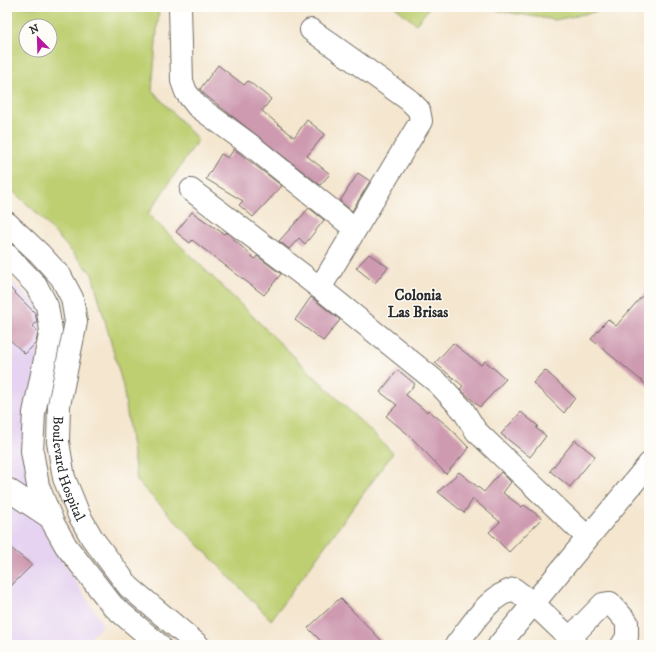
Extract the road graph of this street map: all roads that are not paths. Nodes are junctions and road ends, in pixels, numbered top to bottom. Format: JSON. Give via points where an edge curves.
{"nodes":[{"id":1,"x":180,"y":7,"type":"edge"},
{"id":2,"x":311,"y":30,"type":"dead end"},
{"id":3,"x":190,"y":190,"type":"dead end"},
{"id":4,"x":7,"y":223,"type":"edge"},
{"id":5,"x":355,"y":229,"type":"junction"},
{"id":6,"x":7,"y":255,"type":"edge"},
{"id":7,"x":320,"y":288,"type":"junction"},
{"id":8,"x":35,"y":468,"type":"junction"},
{"id":9,"x":646,"y":473,"type":"edge"},
{"id":10,"x":7,"y":483,"type":"edge"},
{"id":11,"x":7,"y":489,"type":"edge"},
{"id":12,"x":51,"y":518,"type":"junction"},
{"id":13,"x":587,"y":537,"type":"junction"},
{"id":14,"x":534,"y":604,"type":"junction"},
{"id":15,"x":574,"y":641,"type":"edge"},
{"id":16,"x":159,"y":645,"type":"edge"},
{"id":17,"x":198,"y":645,"type":"edge"},
{"id":18,"x":456,"y":645,"type":"edge"},
{"id":19,"x":500,"y":645,"type":"edge"},
{"id":20,"x":622,"y":645,"type":"edge"}],
"edges":[{"from":1,"to":5,"type":"street","via":[[182,81],[186,92],[197,106],[253,147]]},
{"from":2,"to":5,"type":"street","via":[[409,100],[419,110],[420,121],[413,135]]},
{"from":3,"to":7,"type":"street"},
{"from":4,"to":17,"type":"street","name":"Boulevard Hospital","via":[[61,277],[72,298],[76,322],[59,405],[58,442],[64,478],[79,515],[92,538],[129,587]]},
{"from":5,"to":7,"type":"street"},
{"from":6,"to":8,"type":"street","name":"Boulevard Hospital","via":[[36,285],[47,306],[51,330],[34,413],[32,451]]},
{"from":7,"to":13,"type":"street","via":[[439,384],[463,410],[476,431]]},
{"from":8,"to":10,"type":"street"},
{"from":8,"to":12,"type":"street","name":"Boulevard Hospital","via":[[38,486]]},
{"from":9,"to":13,"type":"street"},
{"from":11,"to":12,"type":"street"},
{"from":12,"to":16,"type":"street","name":"Boulevard Hospital","via":[[66,546],[113,606]]},
{"from":13,"to":14,"type":"street"},
{"from":14,"to":15,"type":"street"},
{"from":14,"to":18,"type":"street","via":[[514,589],[504,592],[494,598]]},
{"from":14,"to":19,"type":"street"},
{"from":15,"to":20,"type":"street","via":[[603,604],[610,603],[626,622],[627,637]]}]}
